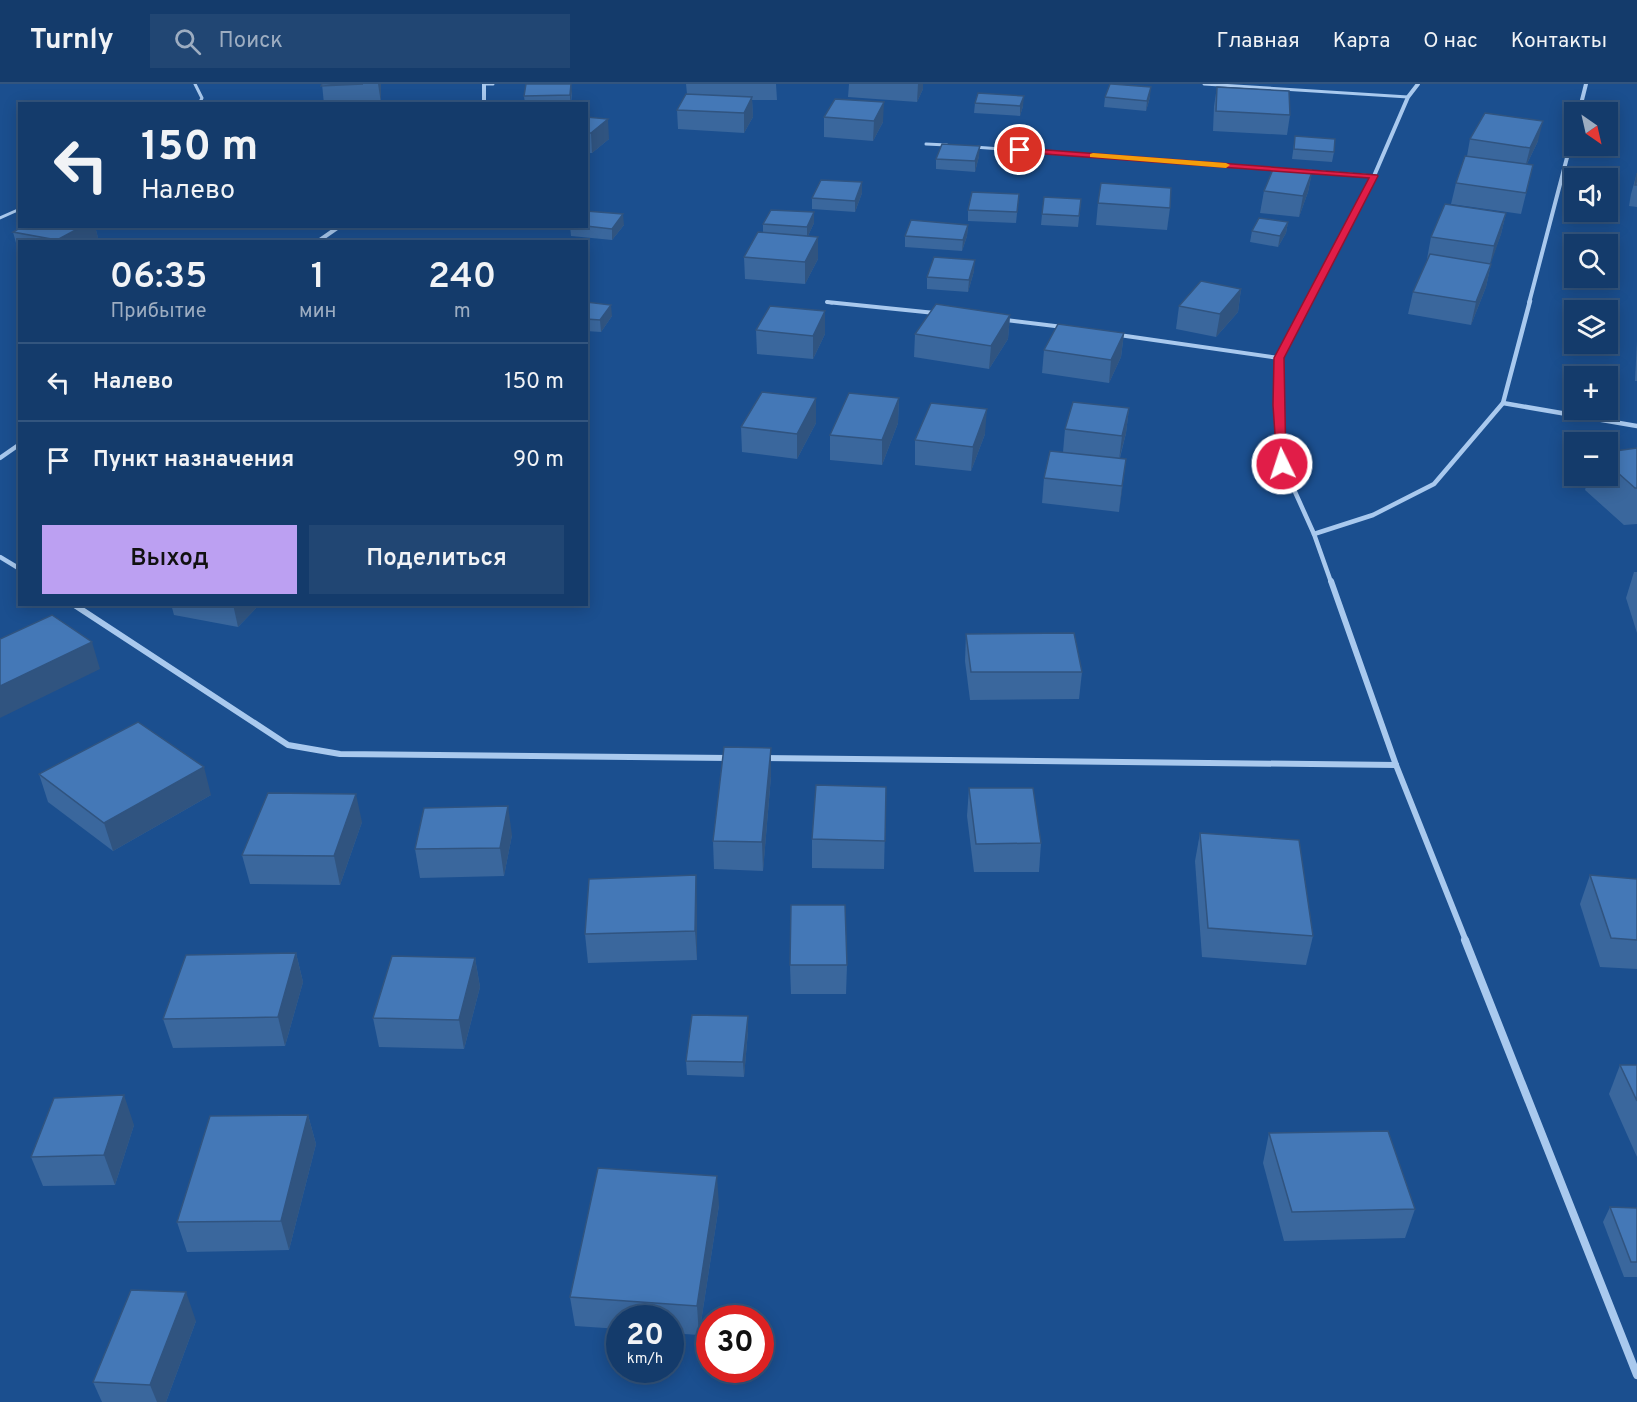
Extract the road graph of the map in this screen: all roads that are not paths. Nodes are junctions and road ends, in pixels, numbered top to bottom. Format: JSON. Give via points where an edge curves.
{"nodes":[{"id":1,"x":195,"y":84,"type":"edge"},
{"id":2,"x":484,"y":84,"type":"edge"},
{"id":3,"x":493,"y":84,"type":"edge"},
{"id":4,"x":1204,"y":84,"type":"edge"},
{"id":5,"x":1418,"y":84,"type":"edge"},
{"id":6,"x":1586,"y":84,"type":"edge"},
{"id":7,"x":1408,"y":97,"type":"junction"},
{"id":8,"x":200,"y":102,"type":"edge"},
{"id":9,"x":484,"y":102,"type":"edge"},
{"id":10,"x":1582,"y":102,"type":"edge"},
{"id":11,"x":926,"y":144,"type":"dead end"},
{"id":12,"x":950,"y":145,"type":"edge"},
{"id":13,"x":973,"y":147,"type":"edge"},
{"id":14,"x":1567,"y":156,"type":"edge"},
{"id":15,"x":1280,"y":169,"type":"edge"},
{"id":16,"x":1303,"y":171,"type":"edge"},
{"id":17,"x":1374,"y":176,"type":"junction"},
{"id":18,"x":18,"y":210,"type":"edge"},
{"id":19,"x":0,"y":218,"type":"edge"},
{"id":20,"x":337,"y":228,"type":"edge"},
{"id":21,"x":321,"y":240,"type":"edge"},
{"id":22,"x":827,"y":302,"type":"dead end"},
{"id":23,"x":942,"y":314,"type":"edge"},
{"id":24,"x":999,"y":319,"type":"edge"},
{"id":25,"x":1068,"y":328,"type":"edge"},
{"id":26,"x":1115,"y":334,"type":"edge"},
{"id":27,"x":1279,"y":358,"type":"junction"},
{"id":28,"x":1503,"y":403,"type":"junction"},
{"id":29,"x":1637,"y":426,"type":"edge"},
{"id":30,"x":18,"y":445,"type":"edge"},
{"id":31,"x":0,"y":458,"type":"edge"},
{"id":32,"x":1314,"y":534,"type":"junction"},
{"id":33,"x":0,"y":557,"type":"edge"},
{"id":34,"x":18,"y":569,"type":"edge"},
{"id":35,"x":76,"y":606,"type":"edge"},
{"id":36,"x":732,"y":758,"type":"edge"},
{"id":37,"x":755,"y":758,"type":"edge"},
{"id":38,"x":1396,"y":765,"type":"junction"},
{"id":39,"x":1637,"y":1376,"type":"edge"}],
"edges":[{"from":1,"to":8,"type":"lane"},
{"from":2,"to":3,"type":"lane"},
{"from":2,"to":9,"type":"street"},
{"from":4,"to":7,"type":"lane"},
{"from":5,"to":7,"type":"street"},
{"from":6,"to":10,"type":"street"},
{"from":7,"to":17,"type":"street"},
{"from":11,"to":12,"type":"lane"},
{"from":13,"to":15,"type":"lane"},
{"from":14,"to":28,"type":"street"},
{"from":16,"to":17,"type":"lane"},
{"from":17,"to":27,"type":"street"},
{"from":18,"to":19,"type":"lane"},
{"from":20,"to":21,"type":"street"},
{"from":22,"to":23,"type":"lane"},
{"from":24,"to":25,"type":"lane"},
{"from":26,"to":27,"type":"lane"},
{"from":27,"to":32,"type":"street","via":[[1282,464]]},
{"from":28,"to":29,"type":"street"},
{"from":28,"to":32,"type":"street","via":[[1434,484],[1373,515]]},
{"from":30,"to":31,"type":"street"},
{"from":32,"to":38,"type":"street"},
{"from":33,"to":34,"type":"street"},
{"from":35,"to":36,"type":"street","via":[[288,744],[340,754]]},
{"from":37,"to":38,"type":"street"},
{"from":38,"to":39,"type":"street"}]}
